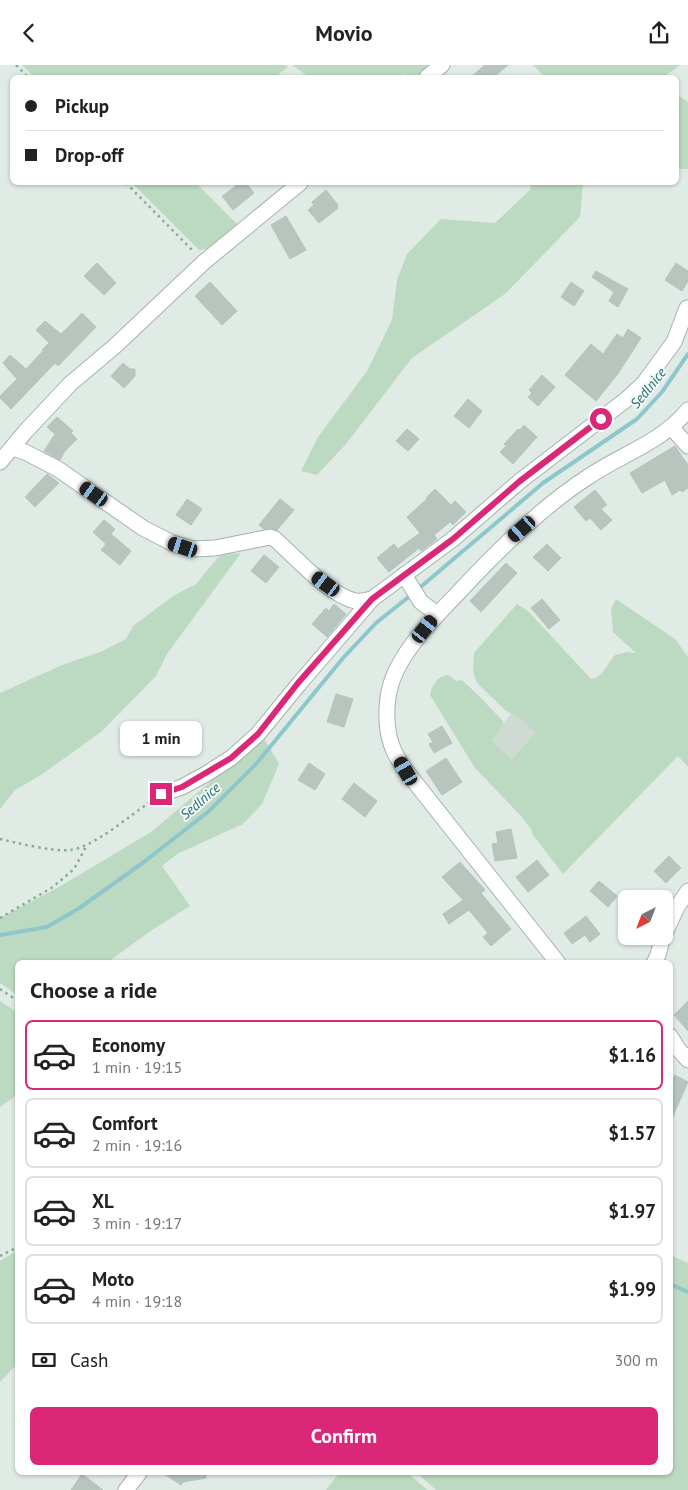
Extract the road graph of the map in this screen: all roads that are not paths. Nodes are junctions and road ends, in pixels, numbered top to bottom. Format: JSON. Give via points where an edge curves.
{"nodes":[{"id":1,"x":442,"y":65,"type":"edge"},
{"id":2,"x":430,"y":75,"type":"edge"},
{"id":3,"x":298,"y":185,"type":"edge"},
{"id":4,"x":687,"y":309,"type":"edge"},
{"id":5,"x":688,"y":410,"type":"edge"},
{"id":6,"x":672,"y":428,"type":"junction"},
{"id":7,"x":688,"y":446,"type":"edge"},
{"id":8,"x":12,"y":448,"type":"junction"},
{"id":9,"x":0,"y":463,"type":"edge"},
{"id":10,"x":406,"y":579,"type":"junction"},
{"id":11,"x":372,"y":599,"type":"junction"},
{"id":12,"x":437,"y":615,"type":"junction"},
{"id":13,"x":161,"y":794,"type":"road end"},
{"id":14,"x":688,"y":891,"type":"edge"},
{"id":15,"x":673,"y":916,"type":"edge"},
{"id":16,"x":661,"y":945,"type":"edge"},
{"id":17,"x":556,"y":960,"type":"edge"},
{"id":18,"x":656,"y":960,"type":"edge"},
{"id":19,"x":673,"y":1041,"type":"edge"},
{"id":20,"x":688,"y":1059,"type":"edge"},
{"id":21,"x":137,"y":1475,"type":"edge"},
{"id":22,"x":126,"y":1490,"type":"edge"}],
"edges":[{"from":1,"to":2,"type":"street"},
{"from":3,"to":8,"type":"street","via":[[204,262],[70,384]]},
{"from":4,"to":10,"type":"street","via":[[674,342],[644,383],[520,481]]},
{"from":5,"to":6,"type":"street"},
{"from":6,"to":7,"type":"street"},
{"from":6,"to":12,"type":"street","via":[[566,492],[493,556]]},
{"from":8,"to":9,"type":"street"},
{"from":8,"to":11,"type":"street","via":[[25,451],[58,469],[143,528],[172,543],[193,549],[214,548],[270,537],[314,576],[348,599],[358,602]]},
{"from":10,"to":11,"type":"street"},
{"from":10,"to":12,"type":"street","via":[[421,602]]},
{"from":11,"to":13,"type":"street","via":[[258,734],[231,758],[206,774]]},
{"from":12,"to":17,"type":"street","via":[[403,659],[391,684],[387,712],[390,741],[427,800]]},
{"from":14,"to":15,"type":"street"},
{"from":16,"to":18,"type":"street"},
{"from":19,"to":20,"type":"street"},
{"from":21,"to":22,"type":"street"}]}
